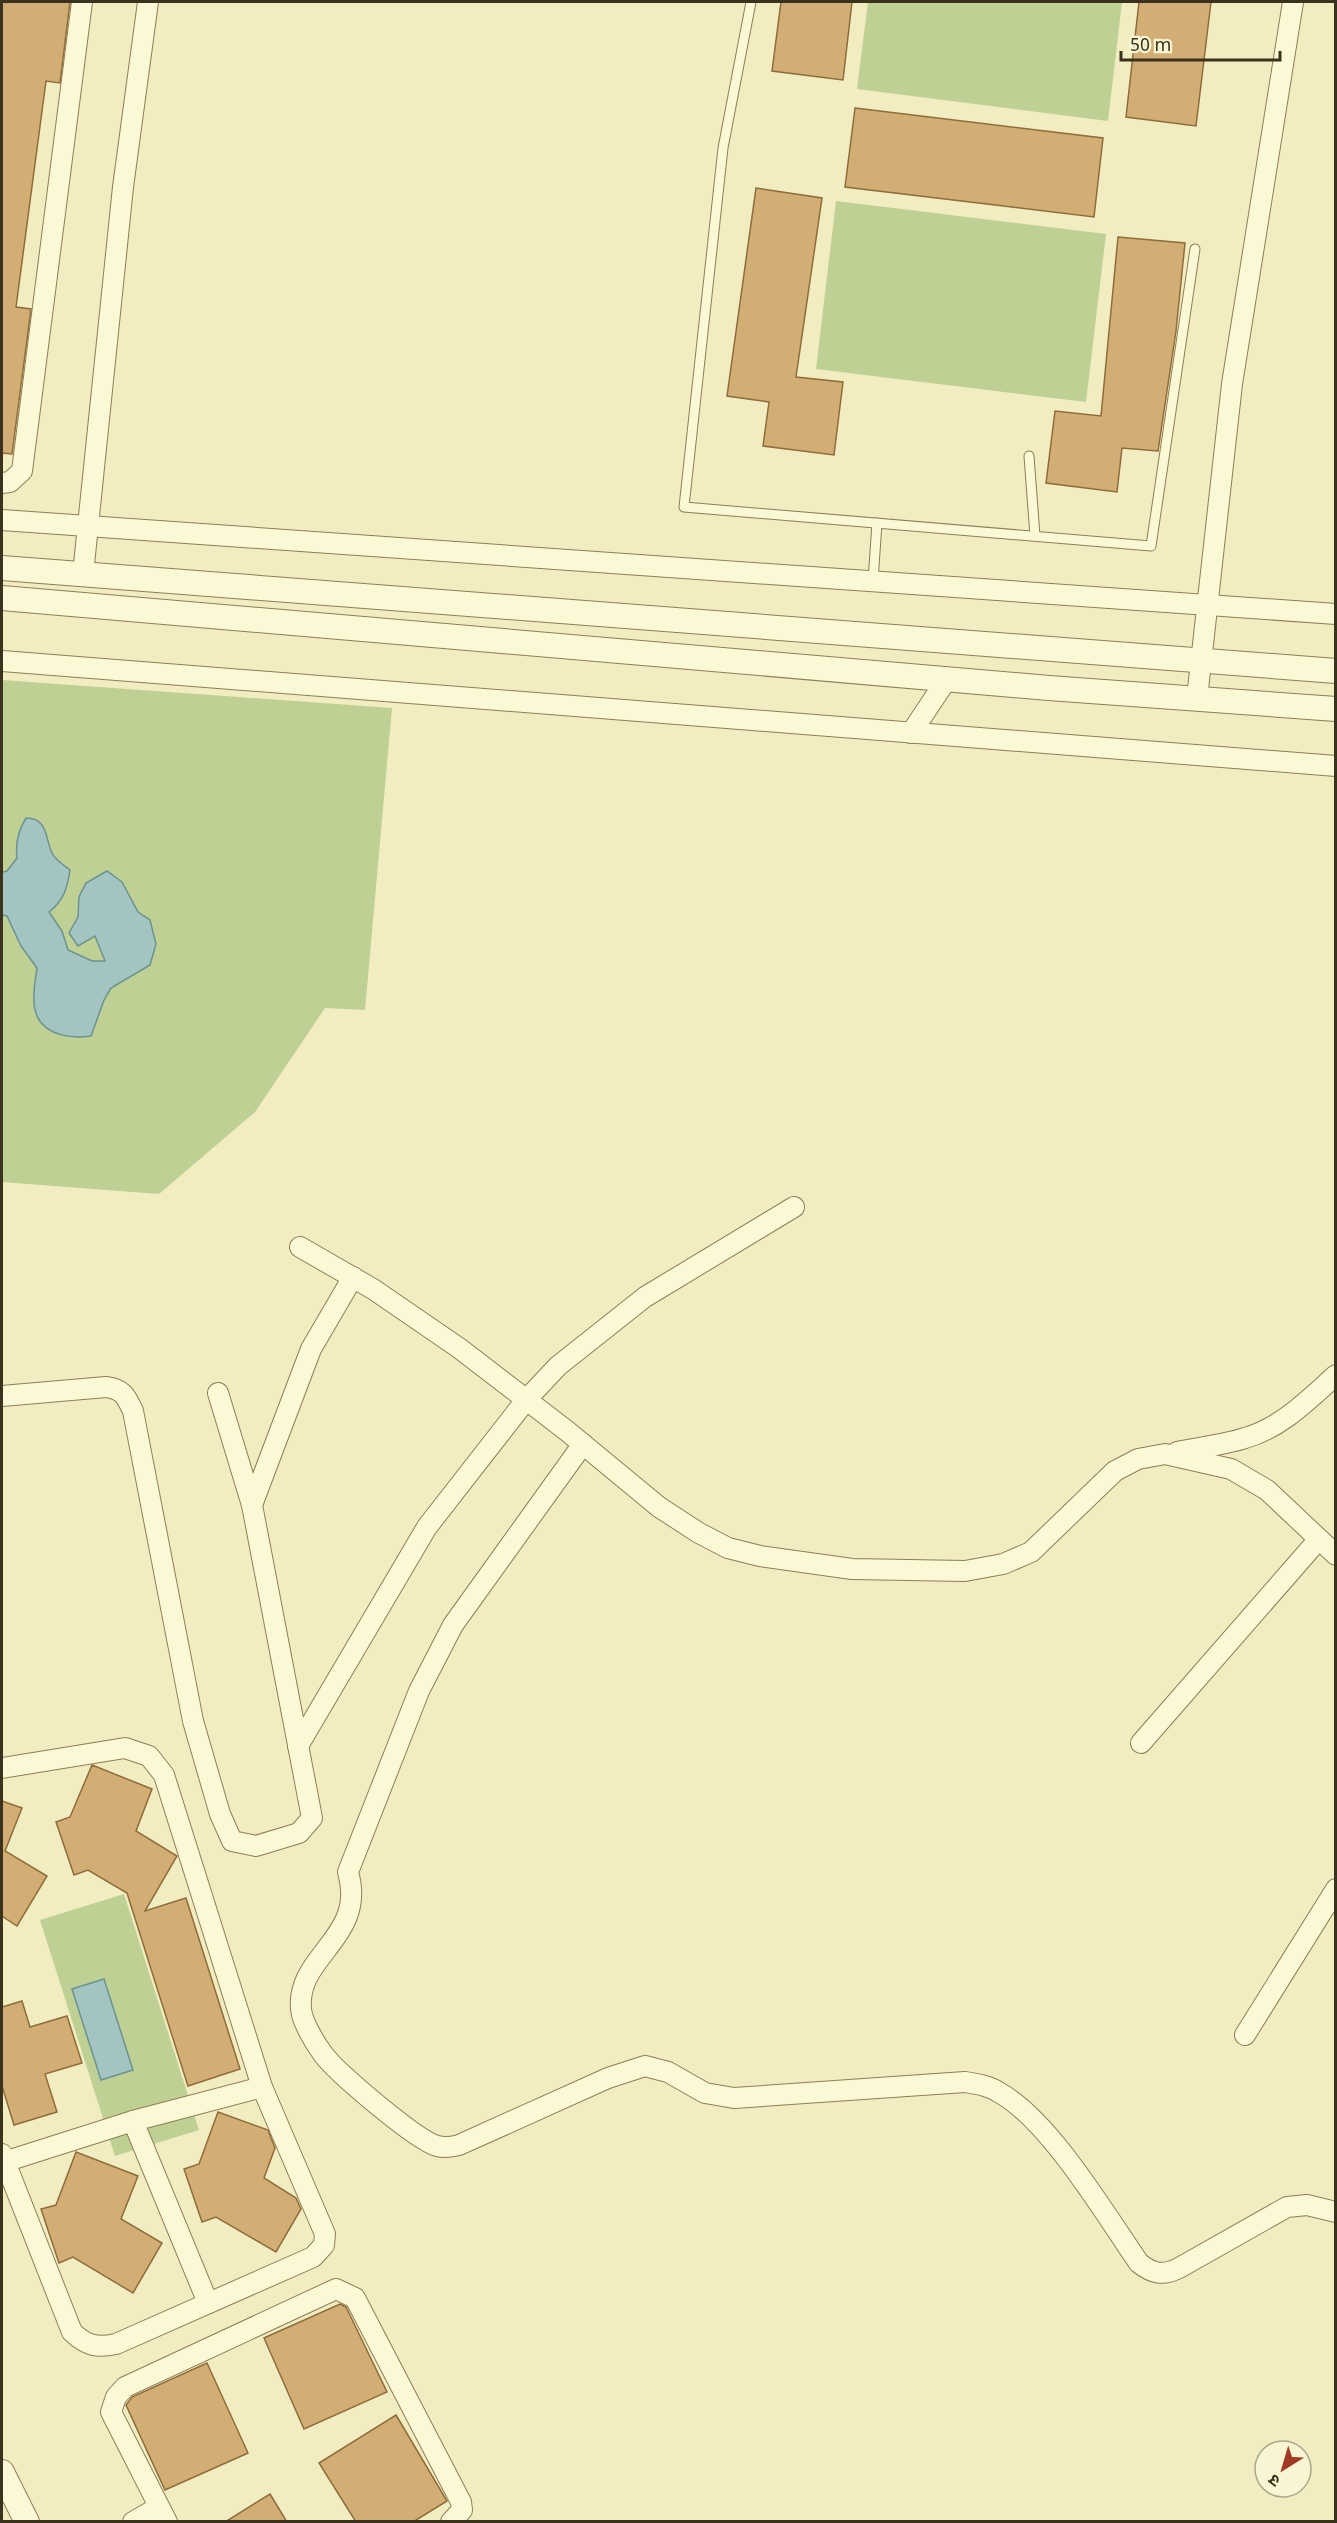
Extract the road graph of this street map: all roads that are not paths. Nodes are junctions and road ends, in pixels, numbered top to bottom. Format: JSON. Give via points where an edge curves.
{"nodes":[{"id":1,"x":82,"y":2,"type":"edge"},
{"id":2,"x":148,"y":2,"type":"edge"},
{"id":3,"x":751,"y":2,"type":"edge"},
{"id":4,"x":1293,"y":2,"type":"edge"},
{"id":5,"x":1195,"y":249,"type":"dead end"},
{"id":6,"x":1029,"y":456,"type":"dead end"},
{"id":7,"x":2,"y":483,"type":"edge"},
{"id":8,"x":2,"y":520,"type":"edge"},
{"id":9,"x":878,"y":524,"type":"junction"},
{"id":10,"x":86,"y":526,"type":"junction"},
{"id":11,"x":1035,"y":536,"type":"junction"},
{"id":12,"x":2,"y":568,"type":"edge"},
{"id":13,"x":83,"y":574,"type":"junction"},
{"id":14,"x":873,"y":581,"type":"junction"},
{"id":15,"x":2,"y":598,"type":"edge"},
{"id":16,"x":1207,"y":604,"type":"junction"},
{"id":17,"x":1335,"y":614,"type":"edge"},
{"id":18,"x":2,"y":661,"type":"edge"},
{"id":19,"x":1200,"y":661,"type":"junction"},
{"id":20,"x":1335,"y":671,"type":"edge"},
{"id":21,"x":947,"y":679,"type":"junction"},
{"id":22,"x":1197,"y":698,"type":"junction"},
{"id":23,"x":1335,"y":709,"type":"edge"},
{"id":24,"x":918,"y":722,"type":"junction"},
{"id":25,"x":1335,"y":766,"type":"edge"},
{"id":26,"x":794,"y":1207,"type":"dead end"},
{"id":27,"x":300,"y":1247,"type":"dead end"},
{"id":28,"x":353,"y":1277,"type":"junction"},
{"id":29,"x":1335,"y":1376,"type":"edge"},
{"id":30,"x":218,"y":1393,"type":"dead end"},
{"id":31,"x":2,"y":1396,"type":"edge"},
{"id":32,"x":526,"y":1400,"type":"junction"},
{"id":33,"x":583,"y":1444,"type":"junction"},
{"id":34,"x":1165,"y":1454,"type":"junction"},
{"id":35,"x":252,"y":1505,"type":"junction"},
{"id":36,"x":1319,"y":1539,"type":"junction"},
{"id":37,"x":1335,"y":1555,"type":"edge"},
{"id":38,"x":1141,"y":1743,"type":"dead end"},
{"id":39,"x":298,"y":1746,"type":"junction"},
{"id":40,"x":2,"y":1768,"type":"edge"},
{"id":41,"x":1335,"y":1889,"type":"edge"},
{"id":42,"x":1245,"y":2035,"type":"dead end"},
{"id":43,"x":262,"y":2086,"type":"junction"},
{"id":44,"x":133,"y":2121,"type":"junction"},
{"id":45,"x":3,"y":2158,"type":"edge"},
{"id":46,"x":1332,"y":2206,"type":"edge"},
{"id":47,"x":208,"y":2303,"type":"junction"},
{"id":48,"x":2,"y":2472,"type":"edge"},
{"id":49,"x":163,"y":2514,"type":"edge"},
{"id":50,"x":27,"y":2522,"type":"edge"},
{"id":51,"x":134,"y":2522,"type":"edge"},
{"id":52,"x":451,"y":2522,"type":"edge"}],
"edges":[{"from":1,"to":7,"type":"street","via":[[22,471],[10,482]]},
{"from":2,"to":10,"type":"street"},
{"from":3,"to":9,"type":"lane","via":[[723,148],[684,507]]},
{"from":4,"to":16,"type":"street","via":[[1233,384]]},
{"from":5,"to":11,"type":"lane","via":[[1151,546]]},
{"from":6,"to":11,"type":"lane"},
{"from":8,"to":10,"type":"street"},
{"from":9,"to":11,"type":"lane"},
{"from":9,"to":14,"type":"lane"},
{"from":10,"to":13,"type":"street"},
{"from":10,"to":14,"type":"street"},
{"from":12,"to":13,"type":"street"},
{"from":13,"to":19,"type":"street"},
{"from":14,"to":16,"type":"street"},
{"from":15,"to":21,"type":"street"},
{"from":16,"to":17,"type":"street"},
{"from":16,"to":19,"type":"street"},
{"from":18,"to":24,"type":"street"},
{"from":19,"to":20,"type":"street"},
{"from":19,"to":22,"type":"street"},
{"from":21,"to":22,"type":"street"},
{"from":21,"to":24,"type":"street"},
{"from":22,"to":23,"type":"street"},
{"from":24,"to":25,"type":"street"},
{"from":26,"to":32,"type":"street","via":[[645,1297],[558,1366]]},
{"from":27,"to":28,"type":"street"},
{"from":28,"to":32,"type":"street","via":[[459,1348]]},
{"from":28,"to":35,"type":"street","via":[[311,1349]]},
{"from":29,"to":34,"type":"street","via":[[1270,1428],[1246,1438]]},
{"from":30,"to":35,"type":"street"},
{"from":31,"to":39,"type":"street","via":[[106,1387],[125,1395],[133,1411],[193,1721],[220,1814],[232,1840],[256,1846],[299,1833],[312,1818]]},
{"from":32,"to":33,"type":"street"},
{"from":32,"to":39,"type":"street","via":[[427,1527]]},
{"from":33,"to":34,"type":"street","via":[[659,1507],[728,1548],[852,1569],[954,1571],[1003,1564],[1031,1552],[1115,1471],[1138,1459]]},
{"from":33,"to":46,"type":"street","via":[[453,1625],[420,1691],[348,1872],[352,1907],[303,1990],[301,2010],[324,2055],[407,2130],[436,2146],[448,2147],[645,2066],[668,2072],[705,2093],[734,2098],[965,2082],[986,2086],[1019,2106],[1049,2137],[1139,2263],[1155,2273],[1166,2274],[1179,2268],[1287,2206]]},
{"from":34,"to":36,"type":"street","via":[[1231,1469],[1268,1490]]},
{"from":35,"to":39,"type":"street"},
{"from":36,"to":37,"type":"street"},
{"from":36,"to":38,"type":"street"},
{"from":40,"to":43,"type":"street","via":[[125,1748],[141,1752],[156,1764],[164,1775]]},
{"from":41,"to":42,"type":"street"},
{"from":43,"to":44,"type":"street"},
{"from":43,"to":47,"type":"street","via":[[326,2235],[324,2245],[313,2258]]},
{"from":44,"to":45,"type":"street"},
{"from":44,"to":47,"type":"street"},
{"from":45,"to":47,"type":"street","via":[[72,2332],[84,2344],[99,2348],[116,2344]]},
{"from":48,"to":50,"type":"street"},
{"from":49,"to":51,"type":"street"},
{"from":49,"to":52,"type":"street","via":[[111,2412],[116,2397],[125,2387],[336,2289],[355,2298],[461,2502],[462,2510]]}]}
